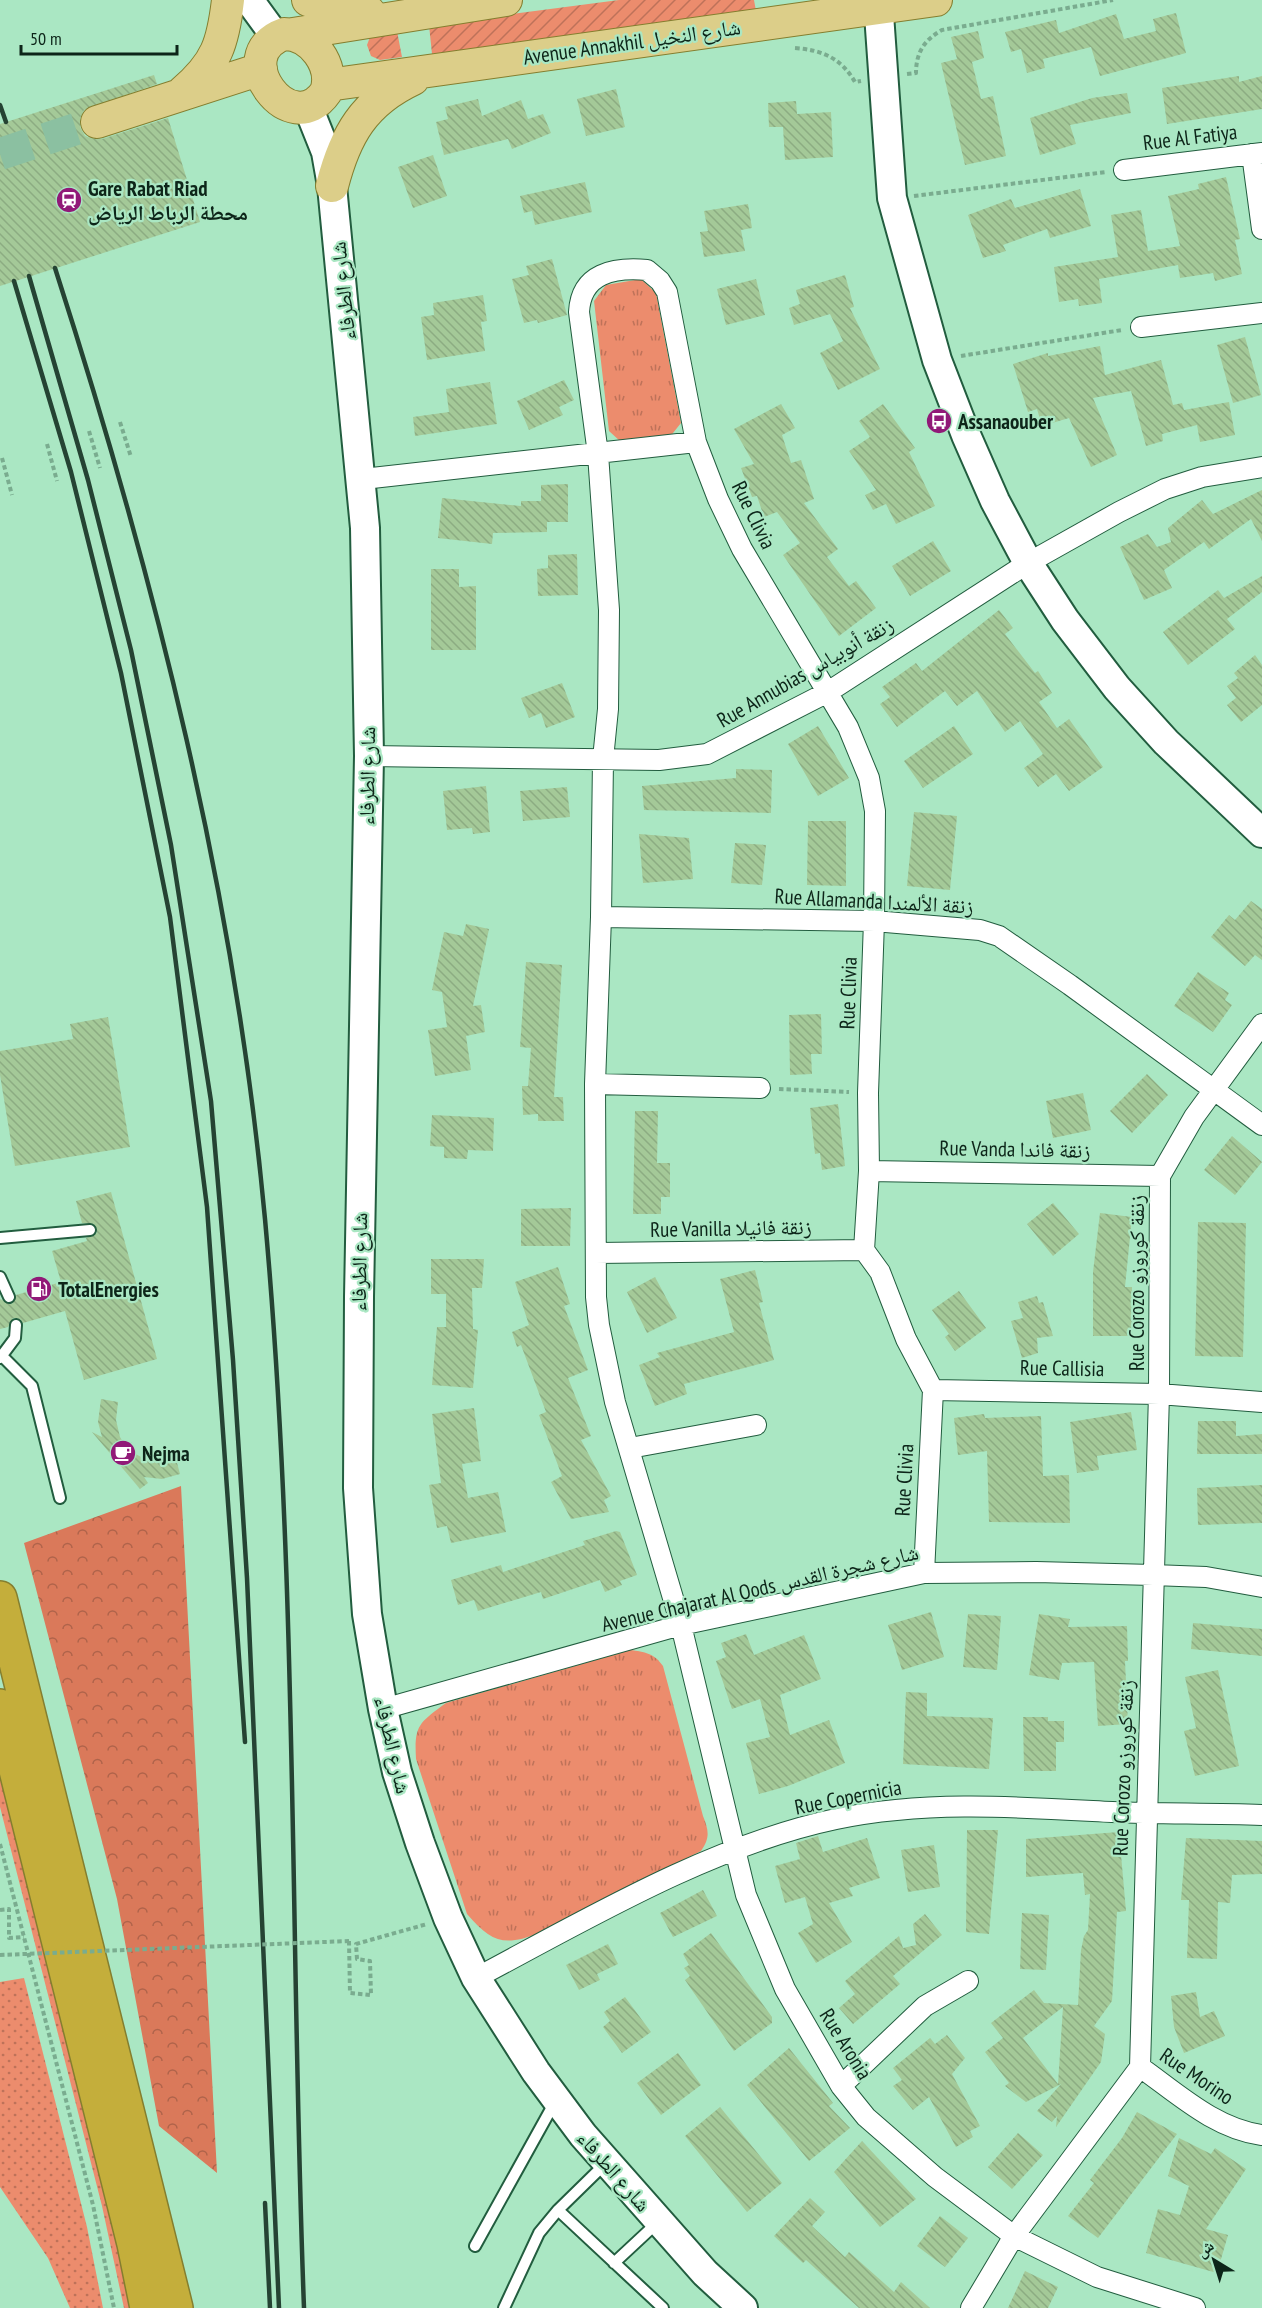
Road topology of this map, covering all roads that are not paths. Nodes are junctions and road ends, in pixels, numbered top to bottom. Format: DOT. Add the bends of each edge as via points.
graph roads {
  1 [pos="228,0"];
  2 [pos="249,0"];
  3 [pos="308,0"];
  4 [pos="506,0"];
  5 [pos="936,0"];
  6 [pos="878,4"];
  7 [pos="415,13"];
  8 [pos="284,36"];
  9 [pos="261,69"];
  10 [pos="425,73"];
  11 [pos="318,96"];
  12 [pos="177,97"];
  13 [pos="97,122"];
  14 [pos="1257,153"];
  15 [pos="1124,170"];
  16 [pos="332,186"];
  17 [pos="1262,229"];
  18 [pos="1262,313"];
  19 [pos="1141,327"];
  20 [pos="696,442"];
  21 [pos="598,454"];
  22 [pos="1262,467"];
  23 [pos="363,479"];
  24 [pos="1028,563"];
  25 [pos="828,692"];
  26 [pos="369,756"];
  27 [pos="603,759"];
  28 [pos="1262,833"];
  29 [pos="601,917"];
  30 [pos="874,921"];
  31 [pos="1262,1024"];
  32 [pos="595,1084"];
  33 [pos="760,1088"];
  34 [pos="1214,1091"];
  35 [pos="1262,1125"];
  36 [pos="869,1171"];
  37 [pos="1160,1176"];
  38 [pos="90,1230"];
  39 [pos="0,1238"];
  40 [pos="864,1250"];
  41 [pos="597,1254"];
  42 [pos="0,1277"];
  43 [pos="9,1297"];
  44 [pos="16,1325"];
  45 [pos="1,1357"];
  46 [pos="933,1390"];
  47 [pos="1159,1394"];
  48 [pos="1262,1402"];
  49 [pos="756,1425"];
  50 [pos="630,1448"];
  51 [pos="60,1498"];
  52 [pos="924,1573"];
  53 [pos="1153,1575"];
  54 [pos="1262,1587"];
  55 [pos="0,1598"];
  56 [pos="681,1625"];
  57 [pos="0,1706"];
  58 [pos="383,1709"];
  59 [pos="1146,1813"];
  60 [pos="1262,1815"];
  61 [pos="734,1851"];
  62 [pos="476,1978"];
  63 [pos="968,1981"];
  64 [pos="1140,2067"];
  65 [pos="841,2086"];
  66 [pos="556,2100"];
  67 [pos="1262,2135"];
  68 [pos="606,2162"];
  69 [pos="558,2210"];
  70 [pos="658,2222"];
  71 [pos="1014,2236"];
  72 [pos="475,2246"];
  73 [pos="615,2262"];
  74 [pos="147,2308"];
  75 [pos="176,2308"];
  76 [pos="504,2308"];
  77 [pos="663,2308"];
  78 [pos="743,2308"];
  79 [pos="971,2308"];
  80 [pos="1196,2308"];
  1 -- 12 [label="main road" via="216,58"];
  2 -- 8 [label="street"];
  3 -- 7 [label="main road" via="340,11"];
  4 -- 7 [label="main road"];
  5 -- 6 [label="main road, Avenue Annakhil شارع النخيل"];
  6 -- 10 [label="main road, Avenue Annakhil شارع النخيل"];
  6 -- 24 [label="street" via="892,198 937,360 995,501"];
  7 -- 8 [label="main road"];
  8 -- 9 [label="main road" via="263,49"];
  8 -- 11 [label="main road" via="301,36 327,69"];
  9 -- 11 [label="main road" via="269,89 293,107"];
  9 -- 12 [label="main road"];
  10 -- 11 [label="main road, Avenue Annakhil شارع النخيل"];
  10 -- 16 [label="main road" via="391,89 369,108 339,158"];
  11 -- 16 [label="street, شارع الطرفاء"];
  12 -- 13 [label="main road"];
  14 -- 15 [label="street, Rue Al Fatiya"];
  14 -- 17 [label="street"];
  16 -- 23 [label="street, شارع الطرفاء"];
  18 -- 19 [label="street"];
  20 -- 21 [label="street"];
  20 -- 21 [label="street, Rue Clivia" via="667,292 647,270 630,268 602,274 582,294 580,303"];
  20 -- 25 [label="street, Rue Clivia" via="742,549"];
  21 -- 23 [label="street"];
  21 -- 27 [label="street, Rue Clivia" via="609,610"];
  22 -- 24 [label="street, Rue Annubias زنقة أنوبياس" via="1202,477 1165,489"];
  23 -- 26 [label="street, شارع الطرفاء"];
  24 -- 25 [label="street, Rue Annubias زنقة أنوبياس"];
  24 -- 28 [label="street" via="1117,688 1166,742"];
  25 -- 27 [label="street, Rue Annubias زنقة أنوبياس" via="707,754 659,760"];
  25 -- 30 [label="street, Rue Clivia" via="869,778 874,811"];
  26 -- 27 [label="street, Rue Annubias زنقة أنوبياس"];
  26 -- 58 [label="street, شارع الطرفاء" via="358,1488 367,1614"];
  27 -- 29 [label="street, Rue Clivia"];
  29 -- 30 [label="street, Rue Allamanda زنقة الألمندا"];
  29 -- 32 [label="street, Rue Clivia"];
  30 -- 34 [label="street, Rue Allamanda زنقة الألمندا" via="964,928 999,936"];
  30 -- 36 [label="street, Rue Clivia"];
  31 -- 34 [label="street"];
  32 -- 33 [label="street"];
  32 -- 41 [label="street, Rue Clivia"];
  34 -- 35 [label="street, Rue Allamanda زنقة الألمندا"];
  34 -- 37 [label="street" via="1189,1124"];
  36 -- 37 [label="street, Rue Vanda زنقة فاندا"];
  36 -- 40 [label="street, Rue Clivia"];
  37 -- 47 [label="street, Rue Corozo زنقة كوروزو"];
  38 -- 39 [label="lane"];
  40 -- 41 [label="street, Rue Vanilla زنقة فانيلا"];
  40 -- 46 [label="street" via="880,1272 906,1339"];
  41 -- 50 [label="street, Rue Clivia" via="596,1297 602,1349"];
  42 -- 43 [label="lane"];
  44 -- 45 [label="lane" via="15,1338"];
  45 -- 51 [label="lane" via="32,1386"];
  46 -- 47 [label="street, Rue Callisia"];
  46 -- 52 [label="street, Rue Clivia"];
  47 -- 48 [label="street, Rue Callisia"];
  47 -- 53 [label="street, Rue Corozo زنقة كوروزو"];
  49 -- 50 [label="street"];
  50 -- 56 [label="street, Rue Clivia"];
  52 -- 53 [label="street, Avenue Chajarat Al Qods شارع شجرة القدس"];
  52 -- 56 [label="street, Avenue Chajarat Al Qods شارع شجرة القدس"];
  53 -- 54 [label="street, Avenue Chajarat Al Qods شارع شجرة القدس" via="1206,1577"];
  53 -- 59 [label="street, Rue Corozo زنقة كوروزو"];
  55 -- 75 [label="highway"];
  56 -- 58 [label="street, Avenue Chajarat Al Qods شارع شجرة القدس"];
  56 -- 61 [label="street, Rue Aronia"];
  57 -- 74 [label="highway"];
  58 -- 62 [label="street, شارع الطرفاء" via="397,1772 448,1918"];
  59 -- 60 [label="street, Rue Copernicia"];
  59 -- 61 [label="street, Rue Copernicia" via="921,1807 835,1819"];
  59 -- 64 [label="street, Rue Corozo زنقة كوروزو"];
  61 -- 62 [label="street, Rue Copernicia" via="615,1904"];
  61 -- 65 [label="street, Rue Aronia" via="768,1952"];
  62 -- 66 [label="street, شارع الطرفاء"];
  63 -- 65 [label="street" via="925,2006"];
  64 -- 67 [label="street, Rue Morino" via="1211,2117 1233,2128"];
  64 -- 71 [label="street"];
  65 -- 71 [label="street, Rue Aronia" via="866,2118 897,2145"];
  66 -- 68 [label="street, شارع الطرفاء"];
  66 -- 72 [label="lane"];
  68 -- 69 [label="lane"];
  68 -- 70 [label="street, شارع الطرفاء"];
  69 -- 73 [label="lane"];
  69 -- 76 [label="lane" via="539,2233"];
  70 -- 73 [label="lane"];
  70 -- 78 [label="street, شارع الطرفاء"];
  71 -- 79 [label="street"];
  71 -- 80 [label="street, Rue Aronia" via="1098,2277"];
  73 -- 77 [label="lane"];
}
